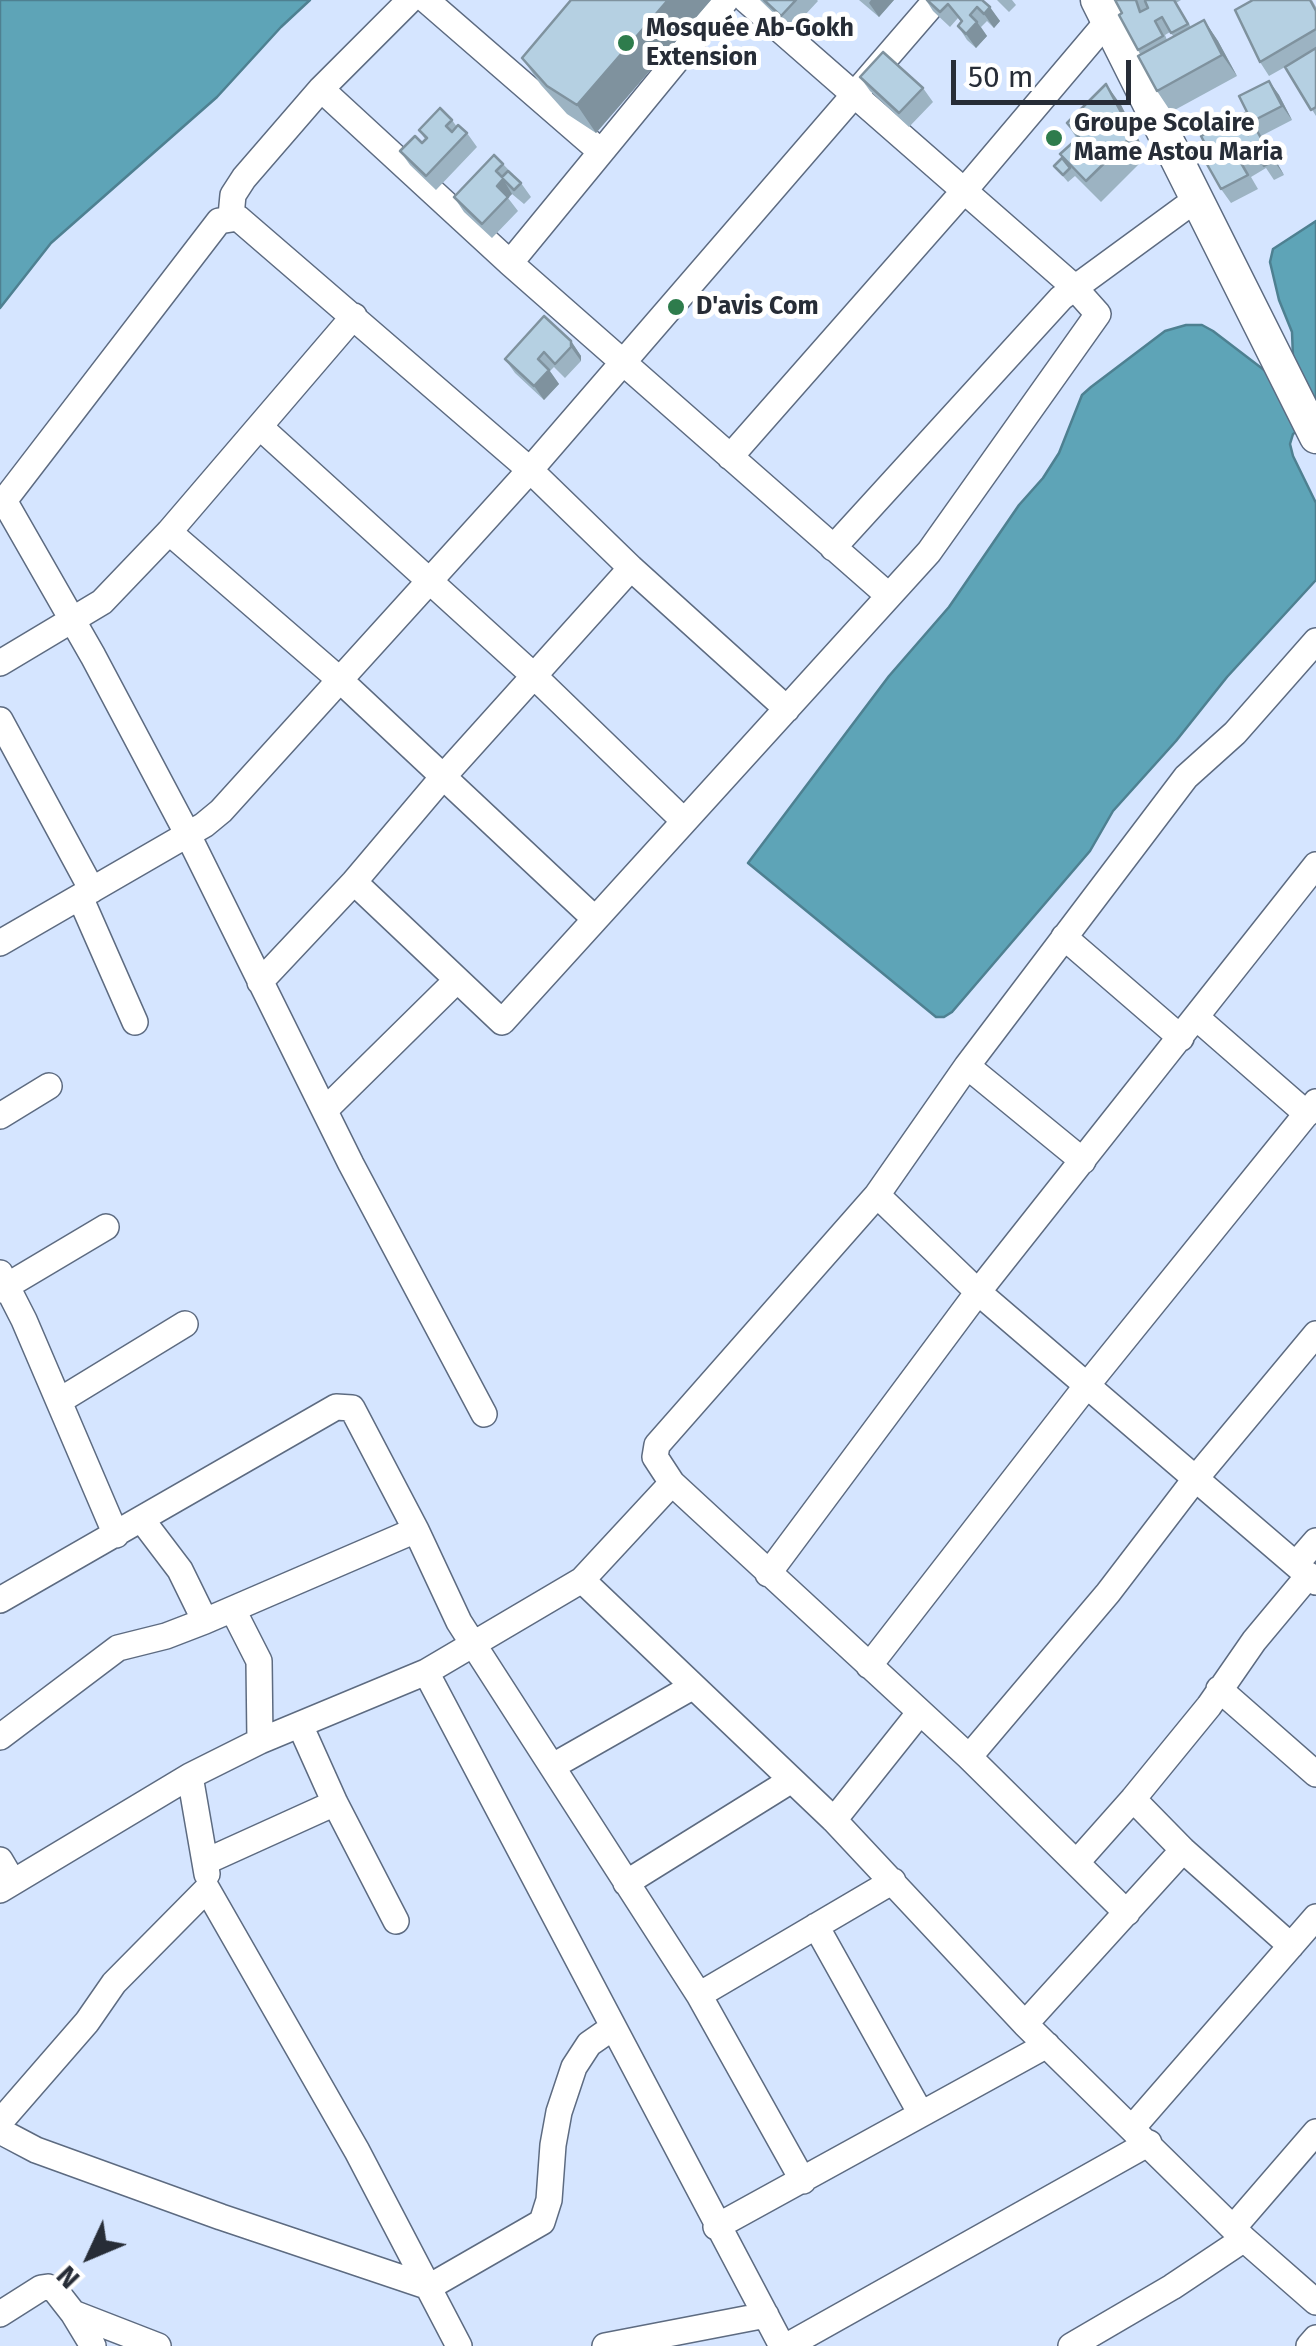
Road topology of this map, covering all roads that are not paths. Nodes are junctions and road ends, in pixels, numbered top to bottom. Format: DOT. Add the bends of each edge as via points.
graph roads {
  1 [pos="410,0"];
  2 [pos="426,0"];
  3 [pos="726,0"];
  4 [pos="746,0"];
  5 [pos="936,0"];
  6 [pos="1102,11"];
  7 [pos="321,90"];
  8 [pos="854,94"];
  9 [pos="600,150"];
  10 [pos="964,190"];
  11 [pos="1195,200"];
  12 [pos="231,216"];
  13 [pos="510,262"];
  14 [pos="1074,286"];
  15 [pos="354,316"];
  16 [pos="624,363"];
  17 [pos="260,427"];
  18 [pos="1314,433"];
  19 [pos="730,457"];
  20 [pos="530,470"];
  21 [pos="169,532"];
  22 [pos="834,548"];
  23 [pos="631,568"];
  24 [pos="431,580"];
  25 [pos="889,596"];
  26 [pos="72,619"];
  27 [pos="1316,641"];
  28 [pos="0,663"];
  29 [pos="533,675"];
  30 [pos="340,680"];
  31 [pos="787,708"];
  32 [pos="0,720"];
  33 [pos="9,754"];
  34 [pos="442,778"];
  35 [pos="684,821"];
  36 [pos="188,835"];
  37 [pos="1316,865"];
  38 [pos="354,882"];
  39 [pos="86,893"];
  40 [pos="595,919"];
  41 [pos="1064,937"];
  42 [pos="0,942"];
  43 [pos="457,980"];
  44 [pos="260,982"];
  45 [pos="135,1022"];
  46 [pos="1189,1028"];
  47 [pos="967,1066"];
  48 [pos="49,1086"];
  49 [pos="1311,1108"];
  50 [pos="326,1109"];
  51 [pos="0,1116"];
  52 [pos="1083,1161"];
  53 [pos="877,1194"];
  54 [pos="106,1227"];
  55 [pos="2,1283"];
  56 [pos="978,1292"];
  57 [pos="186,1324"];
  58 [pos="1316,1334"];
  59 [pos="1088,1384"];
  60 [pos="59,1401"];
  61 [pos="484,1414"];
  62 [pos="1196,1478"];
  63 [pos="672,1483"];
  64 [pos="142,1520"];
  65 [pos="416,1530"];
  66 [pos="116,1534"];
  67 [pos="1316,1541"];
  68 [pos="768,1574"];
  69 [pos="1307,1574"];
  70 [pos="582,1580"];
  71 [pos="0,1600"];
  72 [pos="233,1610"];
  73 [pos="205,1621"];
  74 [pos="473,1644"];
  75 [pos="868,1666"];
  76 [pos="426,1672"];
  77 [pos="692,1687"];
  78 [pos="1219,1689"];
  79 [pos="920,1712"];
  80 [pos="300,1726"];
  81 [pos="0,1736"];
  82 [pos="260,1741"];
  83 [pos="968,1757"];
  84 [pos="553,1766"];
  85 [pos="1316,1774"];
  86 [pos="190,1776"];
  87 [pos="790,1781"];
  88 [pos="1133,1799"];
  89 [pos="334,1803"];
  90 [pos="834,1820"];
  91 [pos="1183,1850"];
  92 [pos="207,1861"];
  93 [pos="1077,1862"];
  94 [pos="4,1877"];
  95 [pos="893,1881"];
  96 [pos="626,1883"];
  97 [pos="207,1889"];
  98 [pos="1127,1914"];
  99 [pos="1316,1917"];
  100 [pos="396,1921"];
  101 [pos="816,1926"];
  102 [pos="1291,1946"];
  103 [pos="699,1994"];
  104 [pos="1025,2024"];
  105 [pos="612,2028"];
  106 [pos="1046,2045"];
  107 [pos="922,2114"];
  108 [pos="0,2122"];
  109 [pos="0,2131"];
  110 [pos="1316,2132"];
  111 [pos="1141,2135"];
  112 [pos="802,2181"];
  113 [pos="716,2227"];
  114 [pos="1238,2233"];
  115 [pos="428,2287"];
  116 [pos="1316,2302"];
  117 [pos="72,2313"];
  118 [pos="0,2314"];
  119 [pos="766,2315"];
  120 [pos="1316,2338"];
  121 [pos="93,2346"];
  122 [pos="158,2346"];
  123 [pos="458,2346"];
  124 [pos="605,2346"];
  125 [pos="784,2346"];
  126 [pos="1070,2346"];
  127 [pos="1309,2346"];
  1 -- 7 [label="street"];
  2 -- 9 [label="street"];
  3 -- 9 [label="street"];
  4 -- 8 [label="street"];
  5 -- 8 [label="street"];
  6 -- 10 [label="street"];
  6 -- 11 [label="street"];
  7 -- 12 [label="street" via="244,178"];
  7 -- 13 [label="street"];
  8 -- 10 [label="street"];
  8 -- 16 [label="street"];
  9 -- 13 [label="street"];
  10 -- 14 [label="street"];
  10 -- 19 [label="street"];
  11 -- 14 [label="street"];
  11 -- 18 [label="street"];
  12 -- 15 [label="street"];
  12 -- 26 [label="street" via="219,221 6,500"];
  13 -- 16 [label="street"];
  14 -- 22 [label="street"];
  14 -- 25 [label="street" via="1098,311 1096,318 938,540"];
  15 -- 17 [label="street"];
  15 -- 20 [label="street"];
  16 -- 19 [label="street"];
  16 -- 20 [label="street"];
  17 -- 21 [label="street"];
  17 -- 24 [label="street"];
  19 -- 22 [label="street"];
  20 -- 23 [label="street"];
  20 -- 24 [label="street"];
  21 -- 26 [label="street" via="102,602"];
  21 -- 30 [label="street"];
  22 -- 25 [label="street"];
  23 -- 29 [label="street"];
  23 -- 31 [label="street"];
  24 -- 29 [label="street"];
  24 -- 30 [label="street"];
  25 -- 31 [label="street"];
  26 -- 28 [label="street"];
  26 -- 36 [label="street"];
  27 -- 41 [label="street" via="1186,777"];
  29 -- 34 [label="street"];
  29 -- 35 [label="street"];
  30 -- 34 [label="street"];
  30 -- 36 [label="street" via="221,811"];
  31 -- 35 [label="street"];
  32 -- 33 [label="street"];
  33 -- 39 [label="street"];
  34 -- 38 [label="street"];
  34 -- 40 [label="street"];
  35 -- 40 [label="street"];
  36 -- 39 [label="street"];
  36 -- 44 [label="street"];
  37 -- 46 [label="street"];
  38 -- 43 [label="street"];
  38 -- 44 [label="street"];
  39 -- 42 [label="street"];
  39 -- 45 [label="street"];
  40 -- 43 [label="street" via="502,1022"];
  41 -- 46 [label="street"];
  41 -- 47 [label="street"];
  43 -- 50 [label="street"];
  44 -- 50 [label="street"];
  46 -- 49 [label="street"];
  46 -- 52 [label="street"];
  47 -- 52 [label="street"];
  47 -- 53 [label="street"];
  48 -- 51 [label="street"];
  49 -- 59 [label="street"];
  50 -- 61 [label="street"];
  52 -- 56 [label="street"];
  53 -- 56 [label="street"];
  53 -- 63 [label="street" via="657,1445 655,1457"];
  54 -- 55 [label="street"];
  55 -- 60 [label="street"];
  56 -- 59 [label="street"];
  56 -- 68 [label="street"];
  57 -- 60 [label="street"];
  58 -- 62 [label="street"];
  59 -- 62 [label="street"];
  59 -- 75 [label="street"];
  60 -- 66 [label="street"];
  62 -- 69 [label="street"];
  62 -- 83 [label="street"];
  63 -- 68 [label="street"];
  63 -- 70 [label="street"];
  64 -- 65 [label="street" via="346,1406"];
  64 -- 66 [label="street"];
  64 -- 73 [label="street" via="180,1570"];
  65 -- 72 [label="street"];
  65 -- 74 [label="street"];
  66 -- 71 [label="street"];
  67 -- 69 [label="street"];
  68 -- 75 [label="street"];
  69 -- 78 [label="street"];
  70 -- 74 [label="street"];
  70 -- 77 [label="street"];
  72 -- 73 [label="street"];
  72 -- 82 [label="street" via="258,1661"];
  73 -- 81 [label="street" via="118,1648"];
  74 -- 76 [label="street"];
  74 -- 84 [label="street"];
  75 -- 79 [label="street"];
  76 -- 80 [label="street"];
  76 -- 105 [label="street"];
  77 -- 84 [label="street"];
  77 -- 87 [label="street"];
  78 -- 85 [label="street"];
  78 -- 88 [label="street"];
  79 -- 83 [label="street"];
  79 -- 90 [label="street"];
  80 -- 82 [label="street"];
  80 -- 89 [label="street"];
  82 -- 86 [label="street"];
  83 -- 93 [label="street"];
  84 -- 96 [label="street"];
  86 -- 92 [label="street"];
  86 -- 94 [label="street"];
  87 -- 90 [label="street"];
  87 -- 96 [label="street"];
  88 -- 91 [label="street"];
  88 -- 93 [label="street"];
  89 -- 92 [label="street"];
  89 -- 100 [label="street"];
  90 -- 95 [label="street"];
  91 -- 98 [label="street"];
  91 -- 102 [label="street"];
  92 -- 97 [label="street"];
  93 -- 98 [label="street"];
  95 -- 101 [label="street"];
  95 -- 104 [label="street"];
  96 -- 103 [label="street"];
  97 -- 108 [label="street" via="114,1983"];
  97 -- 115 [label="street"];
  98 -- 104 [label="street"];
  99 -- 102 [label="street"];
  101 -- 103 [label="street"];
  101 -- 107 [label="street"];
  102 -- 111 [label="street"];
  103 -- 112 [label="street"];
  104 -- 106 [label="street"];
  105 -- 113 [label="street"];
  105 -- 115 [label="street" via="588,2044 574,2067 552,2145 550,2200 542,2222"];
  106 -- 107 [label="street"];
  106 -- 111 [label="street"];
  107 -- 112 [label="street"];
  109 -- 115 [label="street" via="221,2218"];
  110 -- 114 [label="street"];
  111 -- 114 [label="street"];
  111 -- 125 [label="street"];
  112 -- 113 [label="street"];
  113 -- 119 [label="street"];
  114 -- 116 [label="street"];
  114 -- 126 [label="street" via="1144,2304"];
  115 -- 123 [label="street"];
  117 -- 118 [label="street" via="48,2286"];
  117 -- 121 [label="street"];
  117 -- 122 [label="street"];
  119 -- 124 [label="street"];
  119 -- 125 [label="street"];
  120 -- 127 [label="street"];
}
